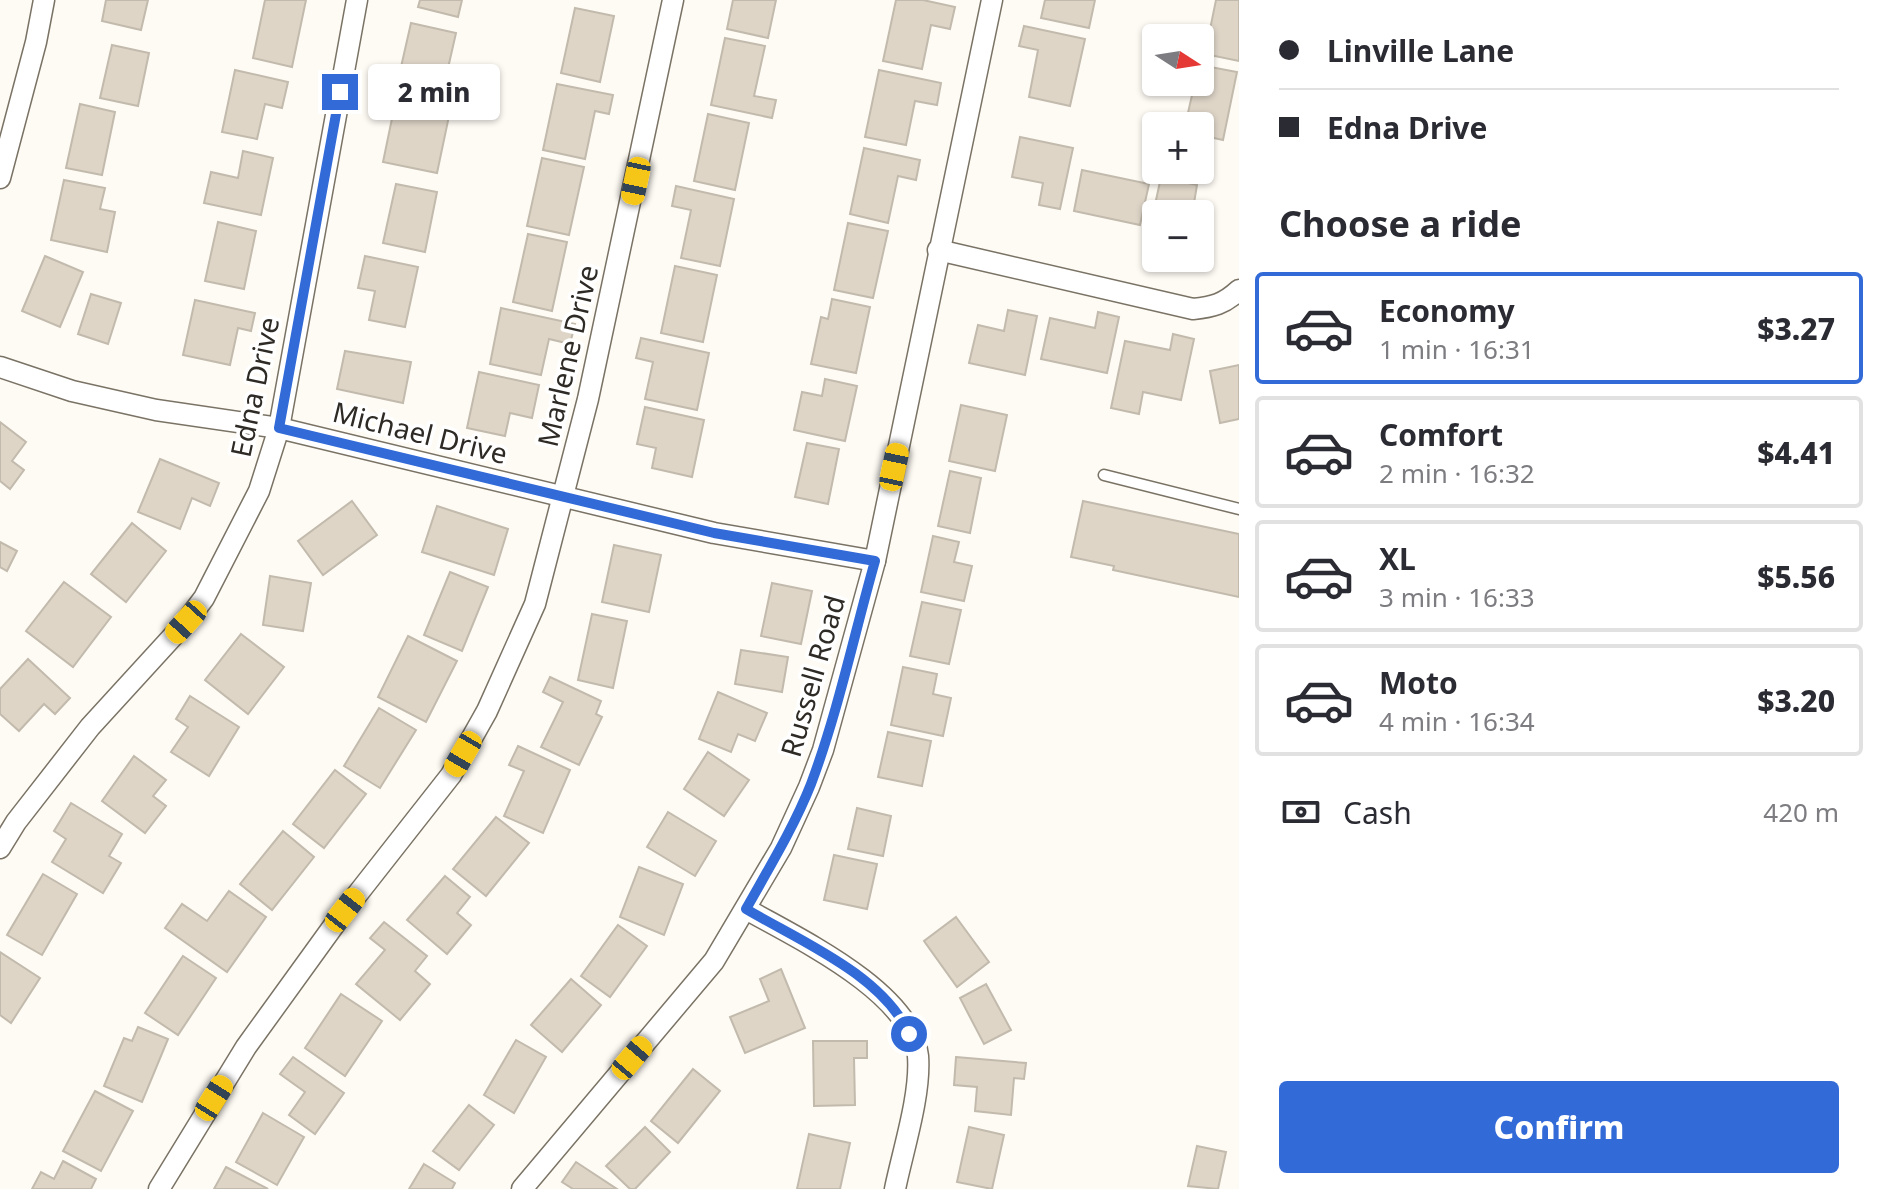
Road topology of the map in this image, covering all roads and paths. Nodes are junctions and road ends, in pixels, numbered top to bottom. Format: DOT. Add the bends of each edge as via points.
graph roads {
  1 [pos="44,0"];
  2 [pos="357,0"];
  3 [pos="673,0"];
  4 [pos="992,0"];
  5 [pos="0,178"];
  6 [pos="938,250"];
  7 [pos="1239,290"];
  8 [pos="0,367"];
  9 [pos="279,428"];
  10 [pos="1104,475"];
  11 [pos="563,496"];
  12 [pos="1239,509"];
  13 [pos="875,561"];
  14 [pos="0,848"];
  15 [pos="746,909"];
  16 [pos="159,1189"];
  17 [pos="522,1189"];
  18 [pos="895,1189"];
  1 -- 5 [label="street"];
  2 -- 9 [label="street, Edna Drive"];
  3 -- 11 [label="street, Marlene Drive"];
  4 -- 6 [label="street, Russell Road"];
  6 -- 7 [label="street" via="1193,309 1213,307"];
  6 -- 13 [label="street, Russell Road"];
  8 -- 9 [label="street, Michael Drive" via="142,407"];
  9 -- 11 [label="street, Michael Drive"];
  9 -- 14 [label="street, Edna Drive" via="259,491 204,598 90,727"];
  10 -- 12 [label="lane"];
  11 -- 13 [label="street, Michael Drive" via="714,533"];
  11 -- 16 [label="street, Marlene Drive" via="535,604 487,711 451,775 246,1047"];
  13 -- 15 [label="street, Russell Road" via="823,750 781,848"];
  15 -- 17 [label="street, Russell Road" via="714,961"];
  15 -- 18 [label="street" via="861,976 901,1015 918,1053"];
}
